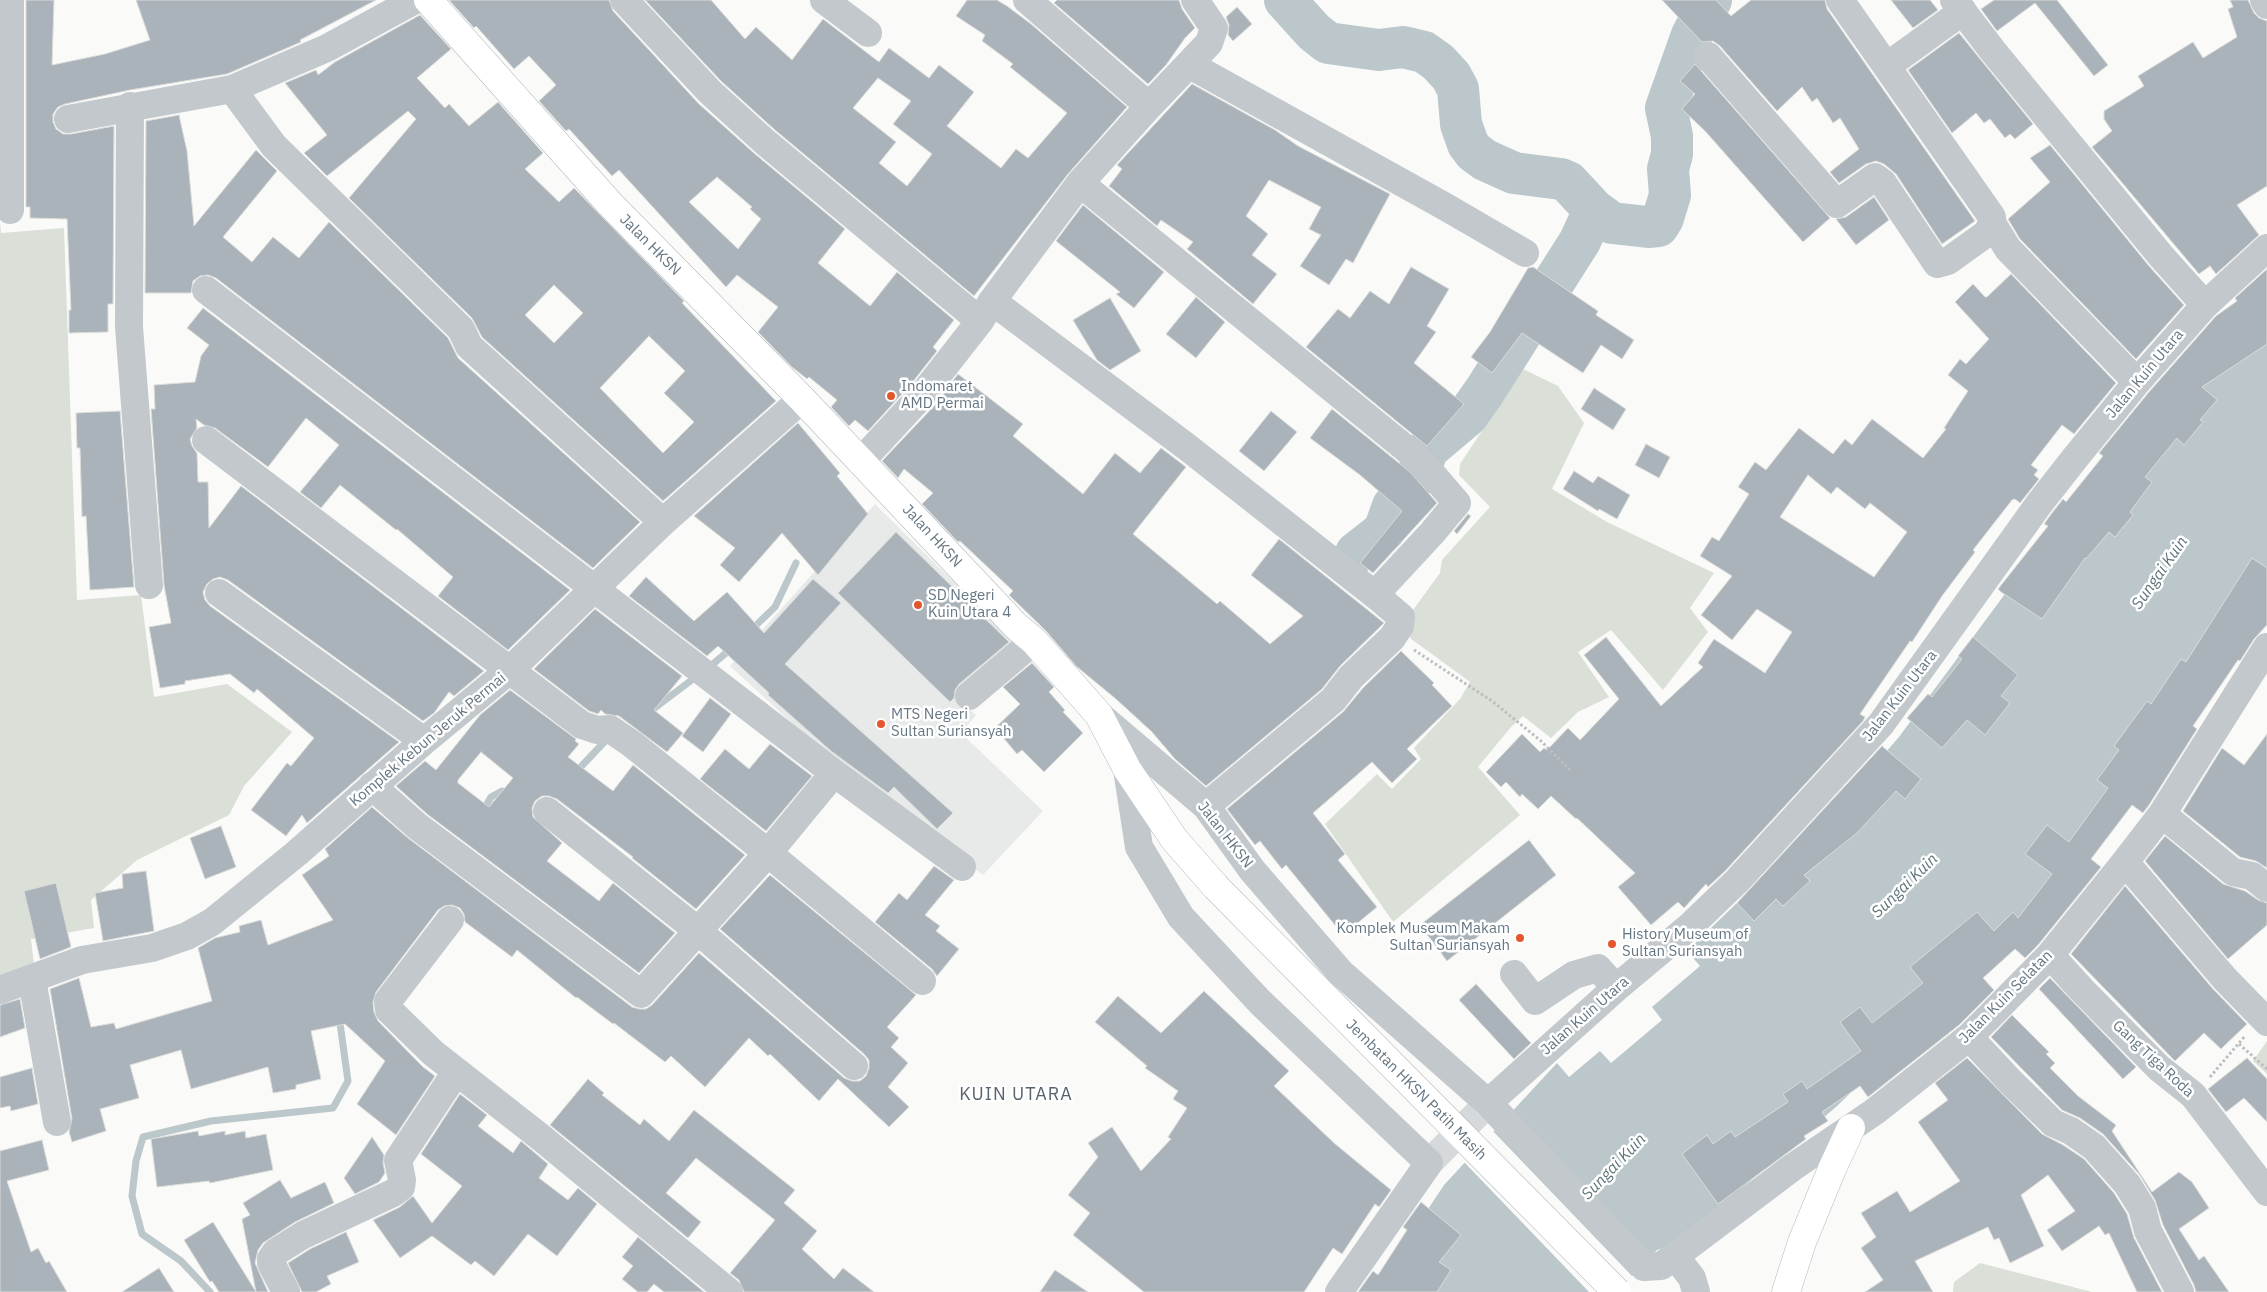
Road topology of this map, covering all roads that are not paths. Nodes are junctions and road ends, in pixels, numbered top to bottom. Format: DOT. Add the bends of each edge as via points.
graph roads {
  1 [pos="10,0"];
  2 [pos="415,0"];
  3 [pos="428,0"];
  4 [pos="624,0"];
  5 [pos="824,0"];
  6 [pos="1027,0"];
  7 [pos="1195,0"];
  8 [pos="1840,0"];
  9 [pos="2264,0"];
  10 [pos="2267,5"];
  11 [pos="1959,6"];
  12 [pos="868,33"];
  13 [pos="1708,56"];
  14 [pos="1190,65"];
  15 [pos="1887,66"];
  16 [pos="232,89"];
  17 [pos="130,106"];
  18 [pos="1149,106"];
  19 [pos="68,119"];
  20 [pos="1080,183"];
  21 [pos="10,210"];
  22 [pos="1992,223"];
  23 [pos="2267,248"];
  24 [pos="1524,253"];
  25 [pos="206,290"];
  26 [pos="2205,304"];
  27 [pos="986,311"];
  28 [pos="2137,382"];
  29 [pos="802,399"];
  30 [pos="206,440"];
  31 [pos="861,461"];
  32 [pos="663,522"];
  33 [pos="149,586"];
  34 [pos="596,588"];
  35 [pos="219,593"];
  36 [pos="1379,598"];
  37 [pos="1034,641"];
  38 [pos="2267,647"];
  39 [pos="510,669"];
  40 [pos="969,696"];
  41 [pos="1099,715"];
  42 [pos="424,741"];
  43 [pos="1126,769"];
  44 [pos="834,773"];
  45 [pos="372,786"];
  46 [pos="1206,806"];
  47 [pos="548,812"];
  48 [pos="2162,814"];
  49 [pos="768,853"];
  50 [pos="2125,862"];
  51 [pos="962,867"];
  52 [pos="2267,888"];
  53 [pos="450,920"];
  54 [pos="697,930"];
  55 [pos="2050,955"];
  56 [pos="1514,974"];
  57 [pos="32,979"];
  58 [pos="922,981"];
  59 [pos="1616,988"];
  60 [pos="0,990"];
  61 [pos="2264,1019"];
  62 [pos="1969,1037"];
  63 [pos="854,1066"];
  64 [pos="456,1072"];
  65 [pos="1492,1107"];
  66 [pos="57,1122"];
  67 [pos="1852,1128"];
  68 [pos="2267,1192"];
  69 [pos="1660,1263"];
  70 [pos="286,1292"];
  71 [pos="729,1292"];
  72 [pos="1339,1292"];
  73 [pos="1617,1292"];
  74 [pos="1696,1292"];
  75 [pos="1786,1292"];
  76 [pos="2180,1292"];
  1 -- 21 [label="street"];
  2 -- 16 [label="street" via="327,48"];
  3 -- 29 [label="main road, Jalan HKSN" via="610,204"];
  4 -- 27 [label="street" via="710,92 765,142"];
  5 -- 12 [label="street"];
  6 -- 18 [label="street"];
  7 -- 14 [label="street" via="1214,28 1209,43"];
  8 -- 15 [label="street"];
  9 -- 10 [label="street"];
  11 -- 15 [label="street"];
  11 -- 26 [label="street" via="2161,256"];
  13 -- 22 [label="street" via="1837,204 1875,177 1883,183 1937,264 1948,261 1986,233"];
  14 -- 18 [label="street"];
  14 -- 24 [label="street"];
  15 -- 22 [label="street" via="1989,210"];
  16 -- 17 [label="street"];
  16 -- 32 [label="street" via="274,146 461,329 469,346"];
  17 -- 19 [label="street"];
  17 -- 33 [label="street" via="130,327"];
  18 -- 20 [label="street"];
  20 -- 27 [label="street"];
  20 -- 36 [label="street" via="1421,461 1454,498 1456,506 1380,589"];
  22 -- 28 [label="street" via="2008,249"];
  23 -- 26 [label="street, Jalan Kuin Utara"];
  25 -- 34 [label="street"];
  26 -- 28 [label="street, Jalan Kuin Utara"];
  27 -- 31 [label="street" via="923,394"];
  27 -- 36 [label="street" via="1187,447"];
  28 -- 59 [label="street, Jalan Kuin Utara" via="2039,504 1881,724 1737,881 1689,928"];
  29 -- 31 [label="main road, Jalan HKSN"];
  29 -- 32 [label="street, Komplek Kebun Jeruk Permai"];
  30 -- 39 [label="street"];
  31 -- 37 [label="main road, Jalan HKSN" via="1016,626"];
  32 -- 34 [label="street, Komplek Kebun Jeruk Permai"];
  34 -- 39 [label="street, Komplek Kebun Jeruk Permai"];
  34 -- 44 [label="street"];
  35 -- 42 [label="street"];
  36 -- 46 [label="street" via="1401,617 1400,626 1392,638 1351,677 1333,700"];
  37 -- 40 [label="street"];
  37 -- 41 [label="main road, Jalan HKSN"];
  38 -- 48 [label="street, Jalan Kuin Selatan"];
  39 -- 42 [label="street, Komplek Kebun Jeruk Permai"];
  39 -- 49 [label="street" via="582,725 614,732"];
  41 -- 43 [label="main road, Jembatan HKSN Patih Masih"];
  41 -- 46 [label="street, Jalan HKSN"];
  42 -- 45 [label="street, Komplek Kebun Jeruk Permai"];
  43 -- 72 [label="street" via="1139,847 1181,917 1260,1002 1429,1163"];
  43 -- 73 [label="main road, Jembatan HKSN Patih Masih, bridge" via="1174,839 1216,887"];
  44 -- 49 [label="street"];
  44 -- 51 [label="street"];
  45 -- 54 [label="street" via="417,826 641,994"];
  45 -- 57 [label="street, Komplek Kebun Jeruk Permai" via="212,922 152,948 82,960"];
  46 -- 65 [label="street, Jalan HKSN" via="1252,870 1340,972"];
  47 -- 54 [label="street"];
  48 -- 50 [label="street, Jalan Kuin Selatan"];
  48 -- 52 [label="street" via="2234,872 2252,876"];
  49 -- 54 [label="street"];
  49 -- 58 [label="street"];
  50 -- 55 [label="street, Jalan Kuin Selatan"];
  50 -- 61 [label="street"];
  53 -- 64 [label="street" via="388,1000 389,1010"];
  54 -- 63 [label="street"];
  55 -- 62 [label="street, Jalan Kuin Selatan"];
  55 -- 68 [label="street, Gang Tiga Roda" via="2159,1068 2193,1095"];
  56 -- 59 [label="street" via="1535,1001 1574,975 1598,968"];
  57 -- 60 [label="street, Komplek Kebun Jeruk Permai"];
  57 -- 66 [label="street"];
  59 -- 65 [label="street, Jalan Kuin Utara"];
  62 -- 67 [label="street, Jalan Kuin Selatan"];
  62 -- 76 [label="street" via="2053,1123 2094,1147 2128,1184"];
  64 -- 70 [label="street" via="398,1160 401,1187 303,1235 276,1252 271,1263"];
  64 -- 71 [label="street"];
  65 -- 69 [label="street, Jalan HKSN"];
  67 -- 69 [label="street, Jalan Kuin Selatan"];
  67 -- 75 [label="main road" via="1806,1233"];
  69 -- 74 [label="street, Jalan HKSN" via="1692,1278"];
}
